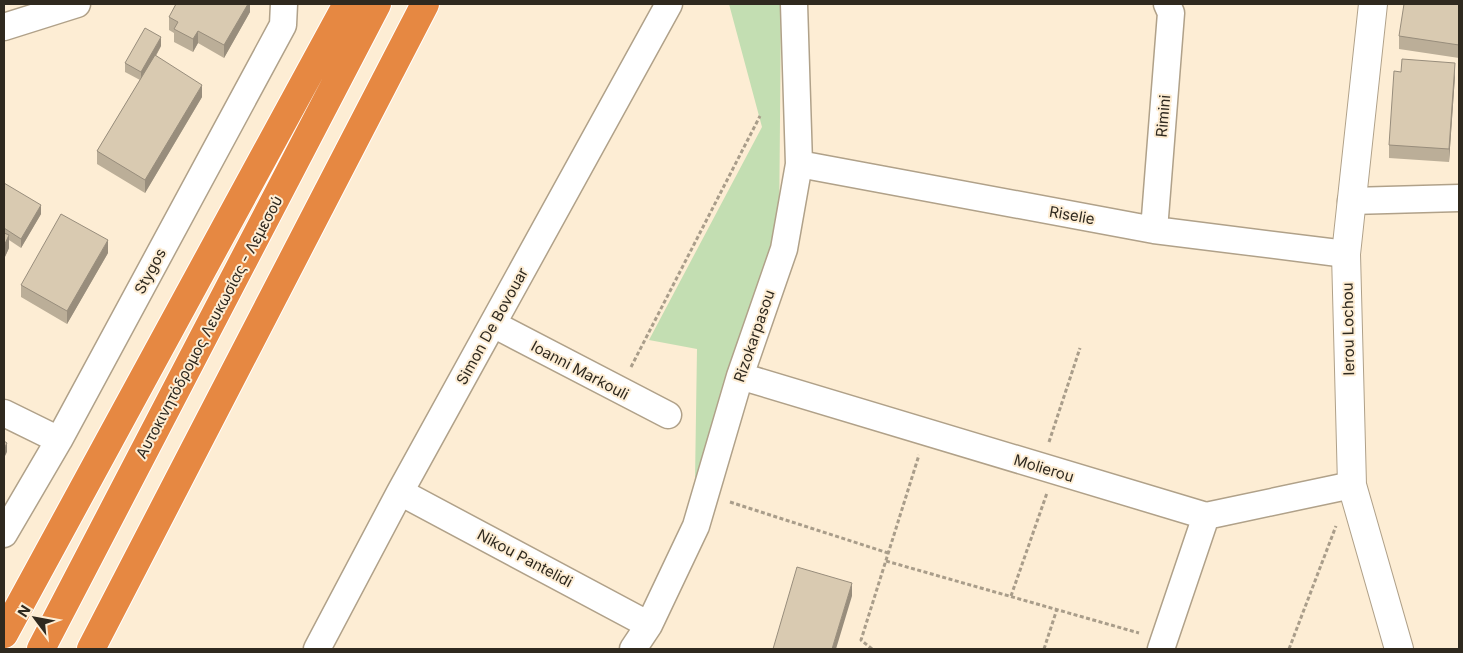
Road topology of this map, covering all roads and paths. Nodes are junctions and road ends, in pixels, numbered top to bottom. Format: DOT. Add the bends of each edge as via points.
graph roads {
  1 [pos="77,4"];
  2 [pos="284,4"];
  3 [pos="347,4"];
  4 [pos="377,4"];
  5 [pos="425,4"];
  6 [pos="669,4"];
  7 [pos="794,4"];
  8 [pos="1167,4"];
  9 [pos="1372,4"];
  10 [pos="4,27"];
  11 [pos="760,116"];
  12 [pos="799,164"];
  13 [pos="1459,198"];
  14 [pos="1351,201"];
  15 [pos="1154,230"];
  16 [pos="1346,254"];
  17 [pos="218,311"];
  18 [pos="493,324"];
  19 [pos="1080,348"];
  20 [pos="740,376"];
  21 [pos="619,390"];
  22 [pos="4,412"];
  23 [pos="668,415"];
  24 [pos="926,432"];
  25 [pos="59,440"];
  26 [pos="1048,469"];
  27 [pos="1352,485"];
  28 [pos="400,492"];
  29 [pos="706,494"];
  30 [pos="1206,516"];
  31 [pos="1338,522"];
  32 [pos="4,534"];
  33 [pos="888,553"];
  34 [pos="886,561"];
  35 [pos="122,589"];
  36 [pos="1011,596"];
  37 [pos="1057,609"];
  38 [pos="649,625"];
  39 [pos="4,634"];
  40 [pos="1162,644"];
  41 [pos="11,649"];
  42 [pos="41,649"];
  43 [pos="90,649"];
  44 [pos="100,649"];
  45 [pos="317,649"];
  46 [pos="633,649"];
  47 [pos="872,649"];
  48 [pos="1044,649"];
  49 [pos="1289,649"];
  50 [pos="1399,649"];
  1 -- 10 [label="street"];
  2 -- 25 [label="street, Stygos" via="283,25"];
  3 -- 39 [label="highway"];
  4 -- 17 [label="highway, Αυτοκινητόδρομος Λευκωσίας - Λεμεσού"];
  5 -- 35 [label="highway"];
  6 -- 18 [label="street, Simon De Bovouar"];
  7 -- 12 [label="street, Rizokarpasou"];
  8 -- 15 [label="street, Rimini" via="1171,13"];
  9 -- 14 [label="street, Ierou Lochou"];
  11 -- 21 [label="path"];
  12 -- 15 [label="street, Riselie"];
  12 -- 20 [label="street, Rizokarpasou" via="784,249"];
  13 -- 14 [label="street"];
  14 -- 16 [label="street, Ierou Lochou"];
  15 -- 16 [label="street, Riselie"];
  16 -- 27 [label="street, Ierou Lochou"];
  17 -- 41 [label="highway"];
  17 -- 42 [label="highway, Αυτοκινητόδρομος Λευκωσίας - Λεμεσού"];
  18 -- 21 [label="street, Ioanni Markouli"];
  18 -- 28 [label="street, Simon De Bovouar"];
  19 -- 26 [label="path"];
  20 -- 24 [label="street, Molierou"];
  20 -- 29 [label="street, Rizokarpasou"];
  21 -- 23 [label="street, Ioanni Markouli"];
  22 -- 25 [label="street"];
  24 -- 26 [label="street, Molierou"];
  24 -- 33 [label="path"];
  25 -- 32 [label="street, Stygos"];
  26 -- 30 [label="street, Molierou"];
  26 -- 36 [label="path"];
  27 -- 30 [label="street, Molierou"];
  27 -- 50 [label="street, Ierou Lochou"];
  28 -- 38 [label="street, Nikou Pantelidi"];
  28 -- 45 [label="street, Simon De Bovouar"];
  29 -- 33 [label="path"];
  29 -- 38 [label="street, Rizokarpasou" via="696,526"];
  30 -- 40 [label="street"];
  31 -- 49 [label="path"];
  33 -- 34 [label="path"];
  34 -- 36 [label="path"];
  34 -- 47 [label="path" via="862,640"];
  35 -- 43 [label="highway"];
  35 -- 44 [label="highway"];
  36 -- 37 [label="path"];
  37 -- 40 [label="path"];
  37 -- 48 [label="path"];
  38 -- 46 [label="street, Rizokarpasou"];
}
